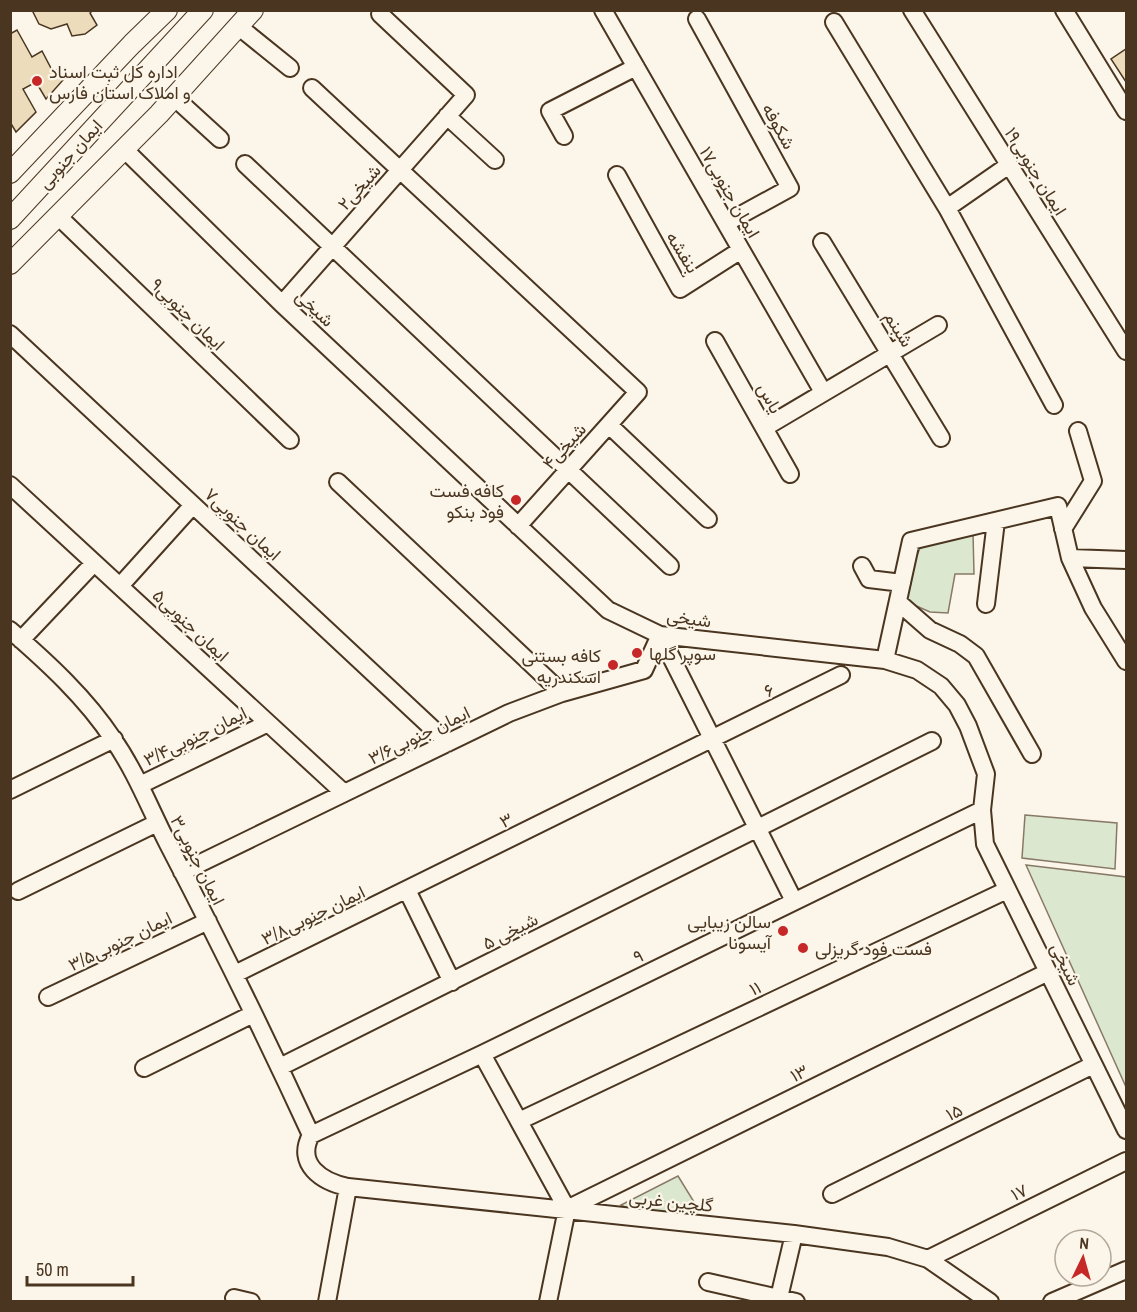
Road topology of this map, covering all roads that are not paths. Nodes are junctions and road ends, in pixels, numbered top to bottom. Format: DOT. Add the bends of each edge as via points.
graph roads {
  1 [pos="203,10"];
  2 [pos="253,10"];
  3 [pos="603,10"];
  4 [pos="912,10"];
  5 [pos="1064,10"];
  6 [pos="160,13"];
  7 [pos="380,14"];
  8 [pos="697,19"];
  9 [pos="834,22"];
  10 [pos="238,26"];
  11 [pos="636,67"];
  12 [pos="290,68"];
  13 [pos="312,88"];
  14 [pos="174,97"];
  15 [pos="1126,111"];
  16 [pos="447,116"];
  17 [pos="564,136"];
  18 [pos="220,139"];
  19 [pos="124,149"];
  20 [pos="495,160"];
  21 [pos="245,164"];
  22 [pos="1009,165"];
  23 [pos="400,170"];
  24 [pos="10,173"];
  25 [pos="617,175"];
  26 [pos="947,208"];
  27 [pos="59,217"];
  28 [pos="10,219"];
  29 [pos="726,224"];
  30 [pos="822,242"];
  31 [pos="333,246"];
  32 [pos="741,250"];
  33 [pos="10,264"];
  34 [pos="10,280"];
  35 [pos="282,304"];
  36 [pos="938,325"];
  37 [pos="10,334"];
  38 [pos="715,341"];
  39 [pos="1126,351"];
  40 [pos="891,353"];
  41 [pos="823,392"];
  42 [pos="1054,405"];
  43 [pos="609,425"];
  44 [pos="764,428"];
  45 [pos="1078,431"];
  46 [pos="941,438"];
  47 [pos="290,440"];
  48 [pos="568,470"];
  49 [pos="790,474"];
  50 [pos="338,482"];
  51 [pos="10,486"];
  52 [pos="193,505"];
  53 [pos="708,519"];
  54 [pos="996,521"];
  55 [pos="518,525"];
  56 [pos="1063,529"];
  57 [pos="1070,558"];
  58 [pos="1126,560"];
  59 [pos="94,563"];
  60 [pos="670,566"];
  61 [pos="862,566"];
  62 [pos="902,583"];
  63 [pos="120,586"];
  64 [pos="898,602"];
  65 [pos="986,604"];
  66 [pos="16,635"];
  67 [pos="660,635"];
  68 [pos="1120,639"];
  69 [pos="885,660"];
  70 [pos="1126,661"];
  71 [pos="842,675"];
  72 [pos="562,693"];
  73 [pos="268,723"];
  74 [pos="114,739"];
  75 [pos="714,740"];
  76 [pos="932,741"];
  77 [pos="448,743"];
  78 [pos="1032,754"];
  79 [pos="140,785"];
  80 [pos="10,790"];
  81 [pos="344,794"];
  82 [pos="982,810"];
  83 [pos="157,823"];
  84 [pos="758,829"];
  85 [pos="182,872"];
  86 [pos="407,890"];
  87 [pos="1007,890"];
  88 [pos="18,891"];
  89 [pos="794,901"];
  90 [pos="208,921"];
  91 [pos="1048,972"];
  92 [pos="235,974"];
  93 [pos="452,982"];
  94 [pos="48,997"];
  95 [pos="253,1014"];
  96 [pos="482,1054"];
  97 [pos="1093,1065"];
  98 [pos="280,1067"];
  99 [pos="144,1068"];
  100 [pos="519,1121"];
  101 [pos="1126,1130"];
  102 [pos="311,1135"];
  103 [pos="1126,1161"];
  104 [pos="340,1185"];
  105 [pos="832,1194"];
  106 [pos="567,1209"];
  107 [pos="794,1234"];
  108 [pos="928,1259"];
  109 [pos="1126,1270"];
  110 [pos="708,1282"];
  111 [pos="234,1298"];
  112 [pos="779,1299"];
  113 [pos="251,1302"];
  114 [pos="327,1302"];
  115 [pos="548,1302"];
  116 [pos="796,1302"];
  117 [pos="990,1302"];
  118 [pos="1052,1302"];
  1 -- 28 [label="main road, ایمان جنوبی"];
  2 -- 10 [label="main road, ایمان جنوبی"];
  3 -- 11 [label="street, ایمان جنوبی۱۷"];
  4 -- 22 [label="street, ایمان جنوبی۱۹"];
  5 -- 15 [label="street"];
  6 -- 24 [label="main road"];
  7 -- 16 [label="street, شیخی۲" via="466,95"];
  8 -- 29 [label="street, شکوفه" via="790,188"];
  9 -- 26 [label="street"];
  10 -- 12 [label="street"];
  10 -- 14 [label="main road, ایمان جنوبی"];
  11 -- 17 [label="street" via="550,111"];
  11 -- 29 [label="street, ایمان جنوبی۱۷"];
  13 -- 23 [label="street"];
  14 -- 18 [label="street"];
  14 -- 19 [label="main road, ایمان جنوبی"];
  16 -- 20 [label="street"];
  16 -- 23 [label="street, شیخی۲"];
  19 -- 27 [label="main road, ایمان جنوبی"];
  19 -- 35 [label="street, شیخی"];
  21 -- 31 [label="street"];
  22 -- 26 [label="street"];
  22 -- 39 [label="street, ایمان جنوبی۱۹"];
  23 -- 31 [label="street, شیخی۲"];
  23 -- 43 [label="street, شیخی۴" via="638,392"];
  25 -- 32 [label="street, بنفشه" via="680,289"];
  26 -- 42 [label="street"];
  27 -- 33 [label="main road"];
  27 -- 34 [label="main road"];
  27 -- 47 [label="street, ایمان جنوبی۹"];
  29 -- 32 [label="street, ایمان جنوبی۱۷"];
  30 -- 40 [label="street, شبنم"];
  31 -- 35 [label="street, شیخی۲"];
  31 -- 48 [label="street"];
  32 -- 41 [label="street, ایمان جنوبی۱۷"];
  35 -- 55 [label="street, شیخی"];
  36 -- 40 [label="street"];
  37 -- 52 [label="street, ایمان جنوبی۷"];
  38 -- 44 [label="street, یاس"];
  40 -- 41 [label="street"];
  40 -- 46 [label="street, شبنم"];
  41 -- 44 [label="street"];
  43 -- 48 [label="street, شیخی۴"];
  43 -- 53 [label="street"];
  44 -- 49 [label="street, یاس"];
  45 -- 56 [label="street" via="1093,481"];
  48 -- 55 [label="street, شیخی۴"];
  48 -- 60 [label="street"];
  50 -- 72 [label="street"];
  51 -- 59 [label="street, ایمان جنوبی۵"];
  52 -- 63 [label="street"];
  52 -- 77 [label="street, ایمان جنوبی۷"];
  54 -- 56 [label="street" via="1058,506"];
  54 -- 62 [label="street" via="911,541"];
  54 -- 65 [label="street"];
  55 -- 67 [label="street, شیخی" via="608,610"];
  56 -- 57 [label="street"];
  57 -- 58 [label="street"];
  57 -- 68 [label="street" via="1093,608"];
  59 -- 63 [label="street, ایمان جنوبی۵"];
  59 -- 66 [label="street"];
  61 -- 62 [label="street" via="869,579"];
  62 -- 64 [label="street"];
  63 -- 73 [label="street, ایمان جنوبی۵"];
  64 -- 69 [label="street"];
  64 -- 78 [label="street" via="930,630 976,656"];
  66 -- 74 [label="street, ایمان جنوبی۳" via="83,699"];
  67 -- 69 [label="street, شیخی"];
  67 -- 72 [label="street, ایمان جنوبی۳/۶" via="644,670"];
  67 -- 75 [label="street"];
  68 -- 70 [label="street"];
  69 -- 82 [label="street, شیخی" via="917,670 941,686 957,705 986,774"];
  71 -- 75 [label="street, ۶"];
  72 -- 77 [label="street, ایمان جنوبی۳/۶"];
  73 -- 79 [label="street, ایمان جنوبی۳/۴"];
  73 -- 81 [label="street, ایمان جنوبی۵"];
  74 -- 79 [label="street, ایمان جنوبی۳"];
  74 -- 80 [label="street"];
  75 -- 84 [label="street"];
  75 -- 86 [label="street, ۳"];
  76 -- 84 [label="street, شیخی ۵"];
  77 -- 81 [label="street, ایمان جنوبی۳/۶"];
  79 -- 83 [label="street, ایمان جنوبی۳"];
  81 -- 85 [label="street, ایمان جنوبی۳/۶"];
  82 -- 87 [label="street, شیخی" via="985,844"];
  82 -- 89 [label="street, ۹"];
  83 -- 85 [label="street, ایمان جنوبی۳"];
  83 -- 88 [label="street"];
  84 -- 89 [label="street"];
  84 -- 93 [label="street, شیخی ۵"];
  85 -- 90 [label="street, ایمان جنوبی۳"];
  86 -- 92 [label="street, ایمان جنوبی۳/۸"];
  86 -- 93 [label="street"];
  87 -- 91 [label="street, شیخی"];
  87 -- 100 [label="street, ۱۱"];
  89 -- 96 [label="street, ۹"];
  90 -- 92 [label="street, ایمان جنوبی۳"];
  90 -- 94 [label="street, ایمان جنوبی۳/۵"];
  91 -- 97 [label="street, شیخی"];
  91 -- 106 [label="street, ۱۳"];
  92 -- 95 [label="street, ایمان جنوبی۳"];
  93 -- 98 [label="street, شیخی ۵"];
  95 -- 98 [label="street, ایمان جنوبی۳"];
  95 -- 99 [label="street"];
  96 -- 100 [label="street"];
  96 -- 102 [label="street, ۹"];
  97 -- 101 [label="street, شیخی"];
  97 -- 105 [label="street, ۱۵"];
  98 -- 102 [label="street, ایمان جنوبی۳"];
  100 -- 106 [label="street"];
  102 -- 104 [label="street" via="306,1160"];
  103 -- 108 [label="street, ۱۷"];
  104 -- 106 [label="street, گلچین غربی"];
  104 -- 114 [label="street"];
  106 -- 107 [label="street, گلچین غربی"];
  106 -- 115 [label="street"];
  107 -- 108 [label="street, گلچین غربی" via="888,1247"];
  107 -- 112 [label="street"];
  108 -- 117 [label="street, گلچین غربی"];
  109 -- 118 [label="street"];
  110 -- 112 [label="street"];
  111 -- 113 [label="street"];
  112 -- 116 [label="street"];
}
